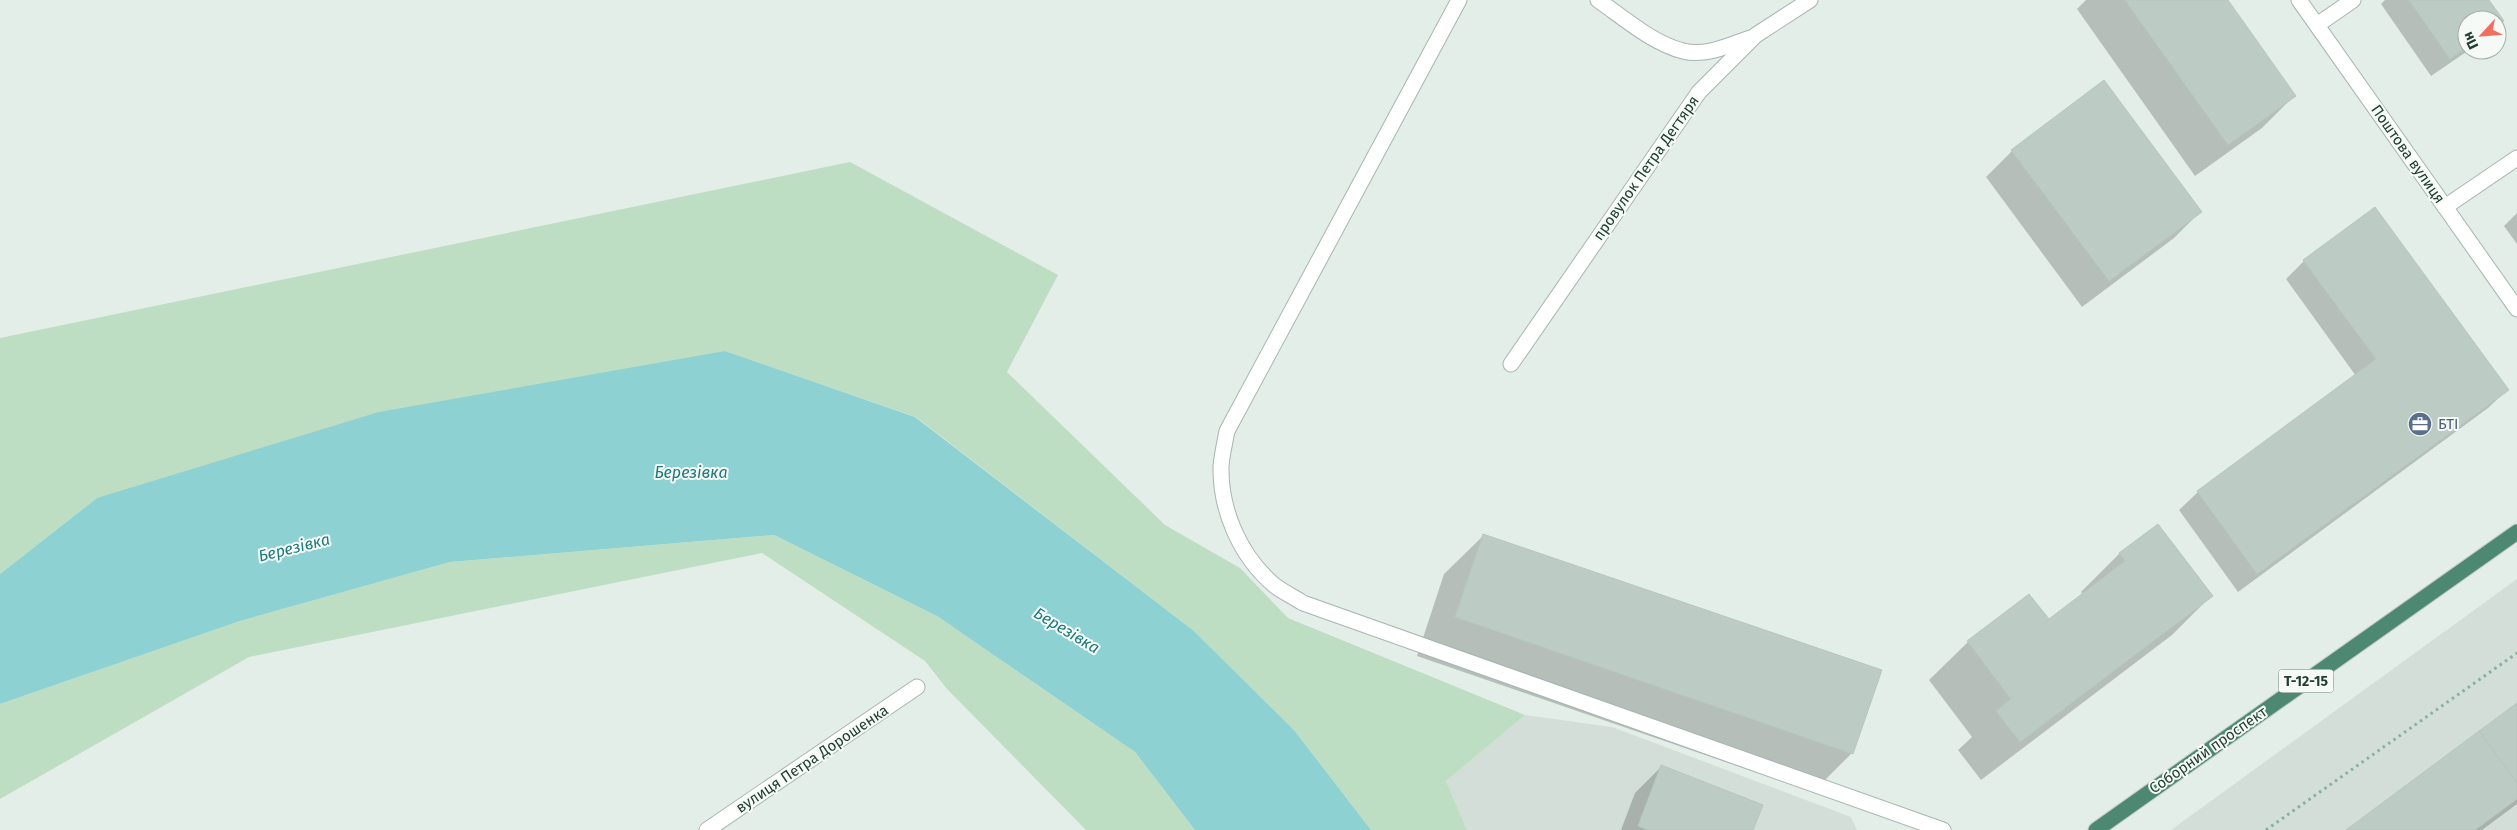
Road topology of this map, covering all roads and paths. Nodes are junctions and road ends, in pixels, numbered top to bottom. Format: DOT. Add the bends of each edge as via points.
graph roads {
  1 [pos="1459,0"];
  2 [pos="1598,0"];
  3 [pos="1810,0"];
  4 [pos="2299,0"];
  5 [pos="2353,0"];
  6 [pos="2317,25"];
  7 [pos="1756,36"];
  8 [pos="2517,158"];
  9 [pos="2445,206"];
  10 [pos="2517,309"];
  11 [pos="1511,364"];
  12 [pos="2517,532"];
  13 [pos="2517,653"];
  14 [pos="917,687"];
  15 [pos="707,830"];
  16 [pos="1943,830"];
  17 [pos="2096,830"];
  18 [pos="2266,830"];
  1 -- 16 [label="street" via="1227,431 1221,465 1223,499 1234,531 1250,561 1274,585 1303,603"];
  2 -- 7 [label="street" via="1656,40 1685,52 1716,50"];
  3 -- 7 [label="street, провулок Петра Дегтяря"];
  4 -- 6 [label="street, Поштова вулиця"];
  5 -- 6 [label="street"];
  6 -- 9 [label="street, Поштова вулиця"];
  7 -- 11 [label="street, провулок Петра Дегтяря" via="1699,92"];
  8 -- 9 [label="street"];
  9 -- 10 [label="street, Поштова вулиця"];
  12 -- 17 [label="highway, Соборний проспект / Т-12-15"];
  13 -- 18 [label="path"];
  14 -- 15 [label="street, вулиця Петра Дорошенка"];
}
